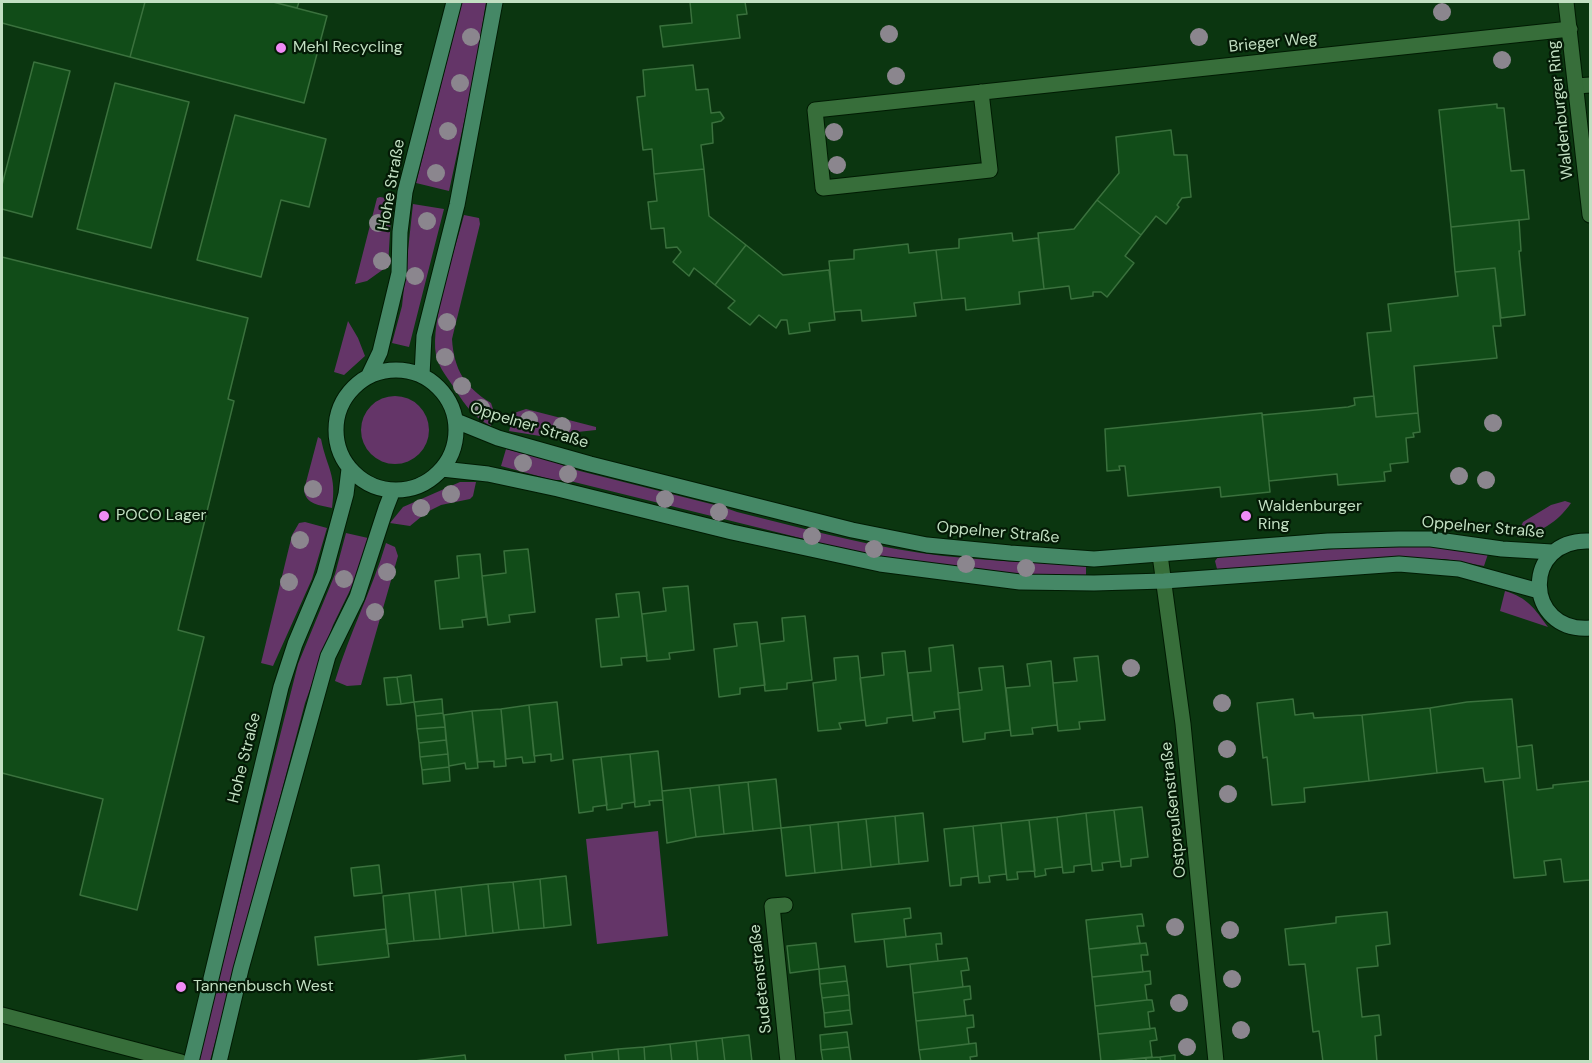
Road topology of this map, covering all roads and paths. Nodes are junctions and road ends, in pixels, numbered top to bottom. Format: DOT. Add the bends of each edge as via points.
graph roads {
  1 [pos="454,2"];
  2 [pos="495,2"];
  3 [pos="1566,2"];
  4 [pos="1570,29"];
  5 [pos="1584,85"];
  6 [pos="981,92"];
  7 [pos="1590,215"];
  8 [pos="369,375"];
  9 [pos="422,375"];
  10 [pos="456,422"];
  11 [pos="349,469"];
  12 [pos="442,469"];
  13 [pos="393,490"];
  14 [pos="1590,540"];
  15 [pos="1552,552"];
  16 [pos="1160,555"];
  17 [pos="1164,581"];
  18 [pos="1539,591"];
  19 [pos="1590,628"];
  20 [pos="785,905"];
  21 [pos="2,1015"];
  22 [pos="181,1062"];
  23 [pos="191,1062"];
  24 [pos="219,1062"];
  25 [pos="788,1062"];
  26 [pos="1216,1062"];
  1 -- 8 [label="street, Hohe Straße" via="405,192 399,273 380,352"];
  2 -- 9 [label="street" via="457,205 424,336"];
  3 -- 4 [label="street, Waldenburger Ring"];
  4 -- 5 [label="street, Waldenburger Ring"];
  4 -- 6 [label="street, Brieger Weg"];
  5 -- 7 [label="street, Waldenburger Ring"];
  6 -- 6 [label="street, Brieger Weg" via="815,110 823,188 990,170"];
  8 -- 9 [label="street" via="396,369"];
  8 -- 11 [label="street" via="351,389 339,408 336,440"];
  9 -- 10 [label="street" via="438,386 450,402"];
  10 -- 12 [label="street" via="451,455"];
  10 -- 16 [label="street, Oppelner Straße" via="590,464 927,545 1094,559"];
  11 -- 13 [label="street" via="376,488"];
  11 -- 23 [label="street, Hohe Straße" via="324,575 281,687"];
  12 -- 13 [label="street" via="411,489"];
  12 -- 17 [label="street" via="488,474 880,564 1020,582"];
  13 -- 24 [label="street" via="357,597 328,656"];
  14 -- 15 [label="street, Oppelner Straße" via="1576,540"];
  15 -- 16 [label="street, Oppelner Straße" via="1399,539"];
  15 -- 18 [label="street, Oppelner Straße" via="1541,570"];
  16 -- 17 [label="street, Ostpreußenstraße"];
  17 -- 18 [label="street" via="1399,564 1459,569"];
  17 -- 26 [label="street, Ostpreußenstraße" via="1185,736"];
  18 -- 19 [label="street" via="1543,604 1562,623"];
  20 -- 25 [label="street, Sudetenstraße" via="772,906"];
  21 -- 22 [label="street"];
}
